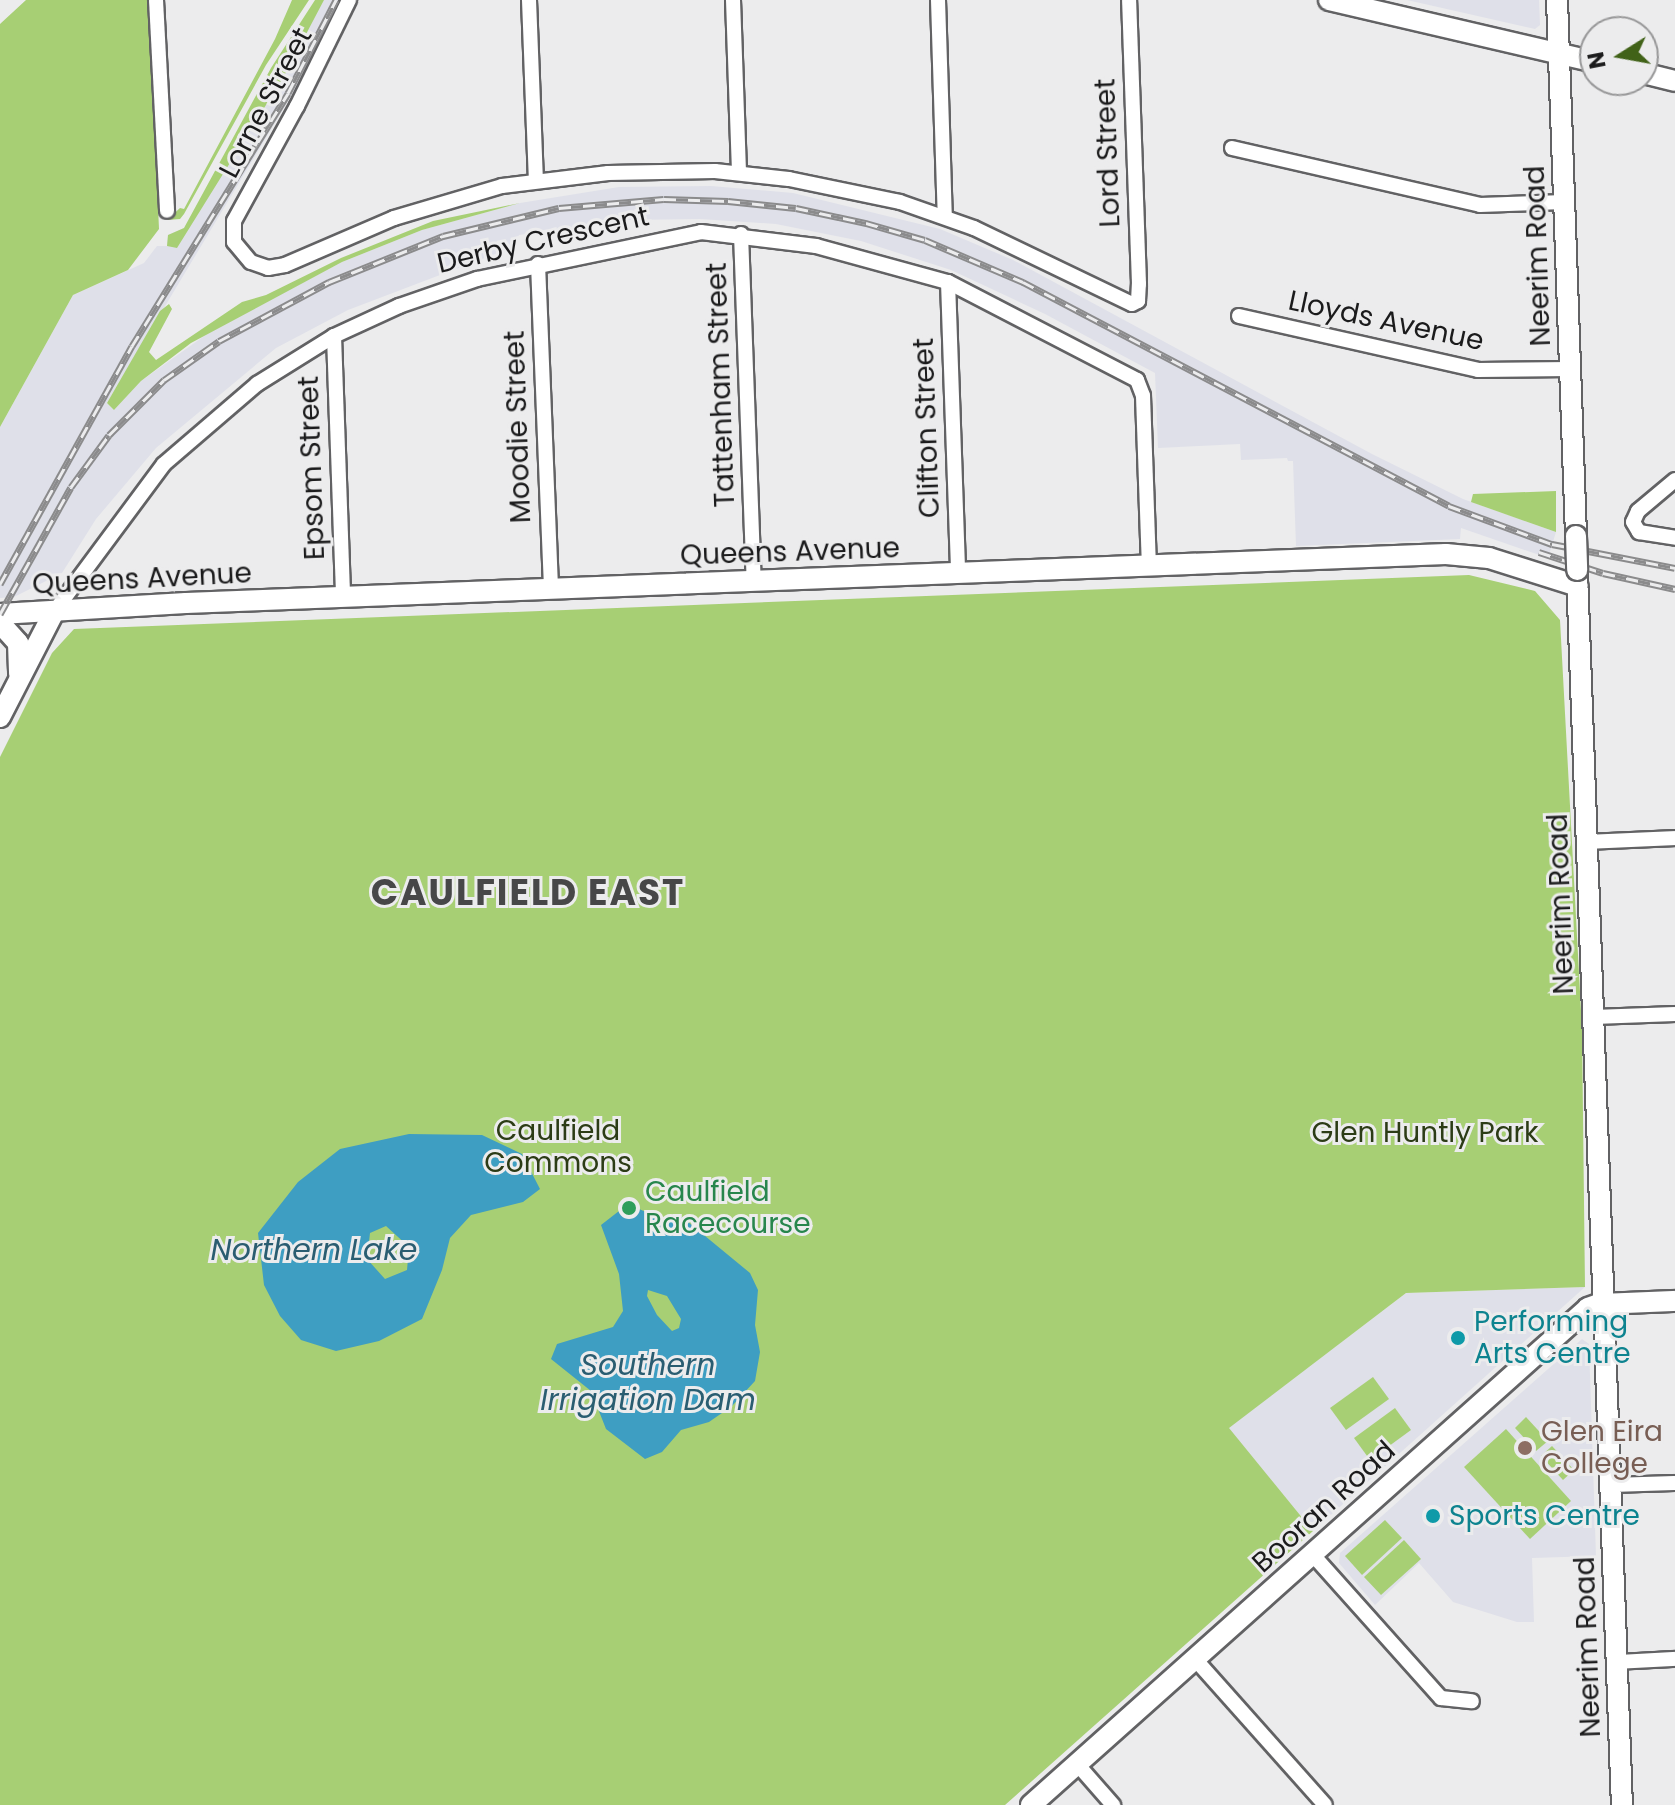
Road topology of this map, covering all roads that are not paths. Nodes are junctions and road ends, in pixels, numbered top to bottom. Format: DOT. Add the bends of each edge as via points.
graph roads {
  1 [pos="156,0"];
  2 [pos="349,0"];
  3 [pos="529,0"];
  4 [pos="733,0"];
  5 [pos="938,0"];
  6 [pos="1129,0"];
  7 [pos="1329,0"];
  8 [pos="1557,0"];
  9 [pos="1559,53"];
  10 [pos="1579,58"];
  11 [pos="1232,148"];
  12 [pos="739,172"];
  13 [pos="536,180"];
  14 [pos="1564,202"];
  15 [pos="167,211"];
  16 [pos="945,217"];
  17 [pos="741,234"];
  18 [pos="538,264"];
  19 [pos="948,282"];
  20 [pos="1239,316"];
  21 [pos="334,336"];
  22 [pos="1570,369"];
  23 [pos="1675,480"];
  24 [pos="1675,538"];
  25 [pos="1149,565"];
  26 [pos="958,573"];
  27 [pos="1577,578"];
  28 [pos="754,581"];
  29 [pos="551,589"];
  30 [pos="343,597"];
  31 [pos="54,612"];
  32 [pos="0,614"];
  33 [pos="0,623"];
  34 [pos="18,682"];
  35 [pos="0,717"];
  36 [pos="1675,838"];
  37 [pos="1587,842"];
  38 [pos="1675,1014"];
  39 [pos="1594,1017"];
  40 [pos="1675,1301"];
  41 [pos="1604,1303"];
  42 [pos="1675,1483"];
  43 [pos="1611,1485"];
  44 [pos="1313,1555"];
  45 [pos="1195,1659"];
  46 [pos="1675,1659"];
  47 [pos="1617,1662"];
  48 [pos="1472,1701"];
  49 [pos="1077,1764"];
  50 [pos="1031,1805"];
  51 [pos="1113,1805"];
  52 [pos="1325,1805"];
  53 [pos="1622,1805"];
  1 -- 15 [label="street"];
  2 -- 13 [label="street, Lorne Street" via="243,202 233,232 241,253 268,268 285,265 422,208"];
  3 -- 13 [label="street"];
  4 -- 12 [label="street"];
  5 -- 16 [label="street"];
  6 -- 16 [label="street, Lord Street" via="1136,303 1117,299"];
  7 -- 9 [label="main road"];
  8 -- 9 [label="main road, Neerim Road"];
  9 -- 10 [label="main road"];
  9 -- 14 [label="main road, Neerim Road"];
  11 -- 14 [label="street" via="1480,205"];
  12 -- 13 [label="street" via="646,170"];
  12 -- 16 [label="street" via="841,188"];
  14 -- 22 [label="main road, Neerim Road"];
  17 -- 18 [label="street, Derby Crescent" via="686,234"];
  17 -- 19 [label="street, Derby Crescent" via="858,255"];
  17 -- 28 [label="street, Tattenham Street"];
  18 -- 21 [label="street, Derby Crescent" via="422,297"];
  18 -- 29 [label="street, Moodie Street"];
  19 -- 25 [label="street, Derby Crescent" via="1140,383"];
  19 -- 26 [label="street, Clifton Street"];
  20 -- 22 [label="street, Lloyds Avenue" via="1478,370"];
  21 -- 30 [label="street, Epsom Street"];
  21 -- 31 [label="street, Derby Crescent" via="257,384 164,464"];
  22 -- 27 [label="main road, Neerim Road, bridge"];
  23 -- 24 [label="street" via="1633,520 1639,532"];
  25 -- 26 [label="main road, Queens Avenue"];
  25 -- 27 [label="main road, Queens Avenue" via="1460,554"];
  26 -- 28 [label="main road, Queens Avenue"];
  27 -- 37 [label="main road, Neerim Road"];
  28 -- 29 [label="main road, Queens Avenue"];
  29 -- 30 [label="main road, Queens Avenue"];
  30 -- 31 [label="main road, Queens Avenue"];
  31 -- 32 [label="main road, Queens Avenue"];
  31 -- 34 [label="main road"];
  33 -- 34 [label="main road" via="18,643"];
  34 -- 35 [label="main road"];
  36 -- 37 [label="street"];
  37 -- 39 [label="main road, Neerim Road"];
  38 -- 39 [label="street"];
  39 -- 41 [label="main road, Neerim Road"];
  40 -- 41 [label="main road"];
  41 -- 43 [label="main road, Neerim Road"];
  41 -- 44 [label="main road, Booran Road" via="1588,1308"];
  42 -- 43 [label="street"];
  43 -- 47 [label="main road, Neerim Road"];
  44 -- 45 [label="main road, Booran Road"];
  44 -- 48 [label="street" via="1441,1698"];
  45 -- 49 [label="main road, Booran Road"];
  45 -- 52 [label="street"];
  46 -- 47 [label="street"];
  47 -- 53 [label="main road, Neerim Road"];
  49 -- 50 [label="main road, Booran Road"];
  49 -- 51 [label="street"];
}
